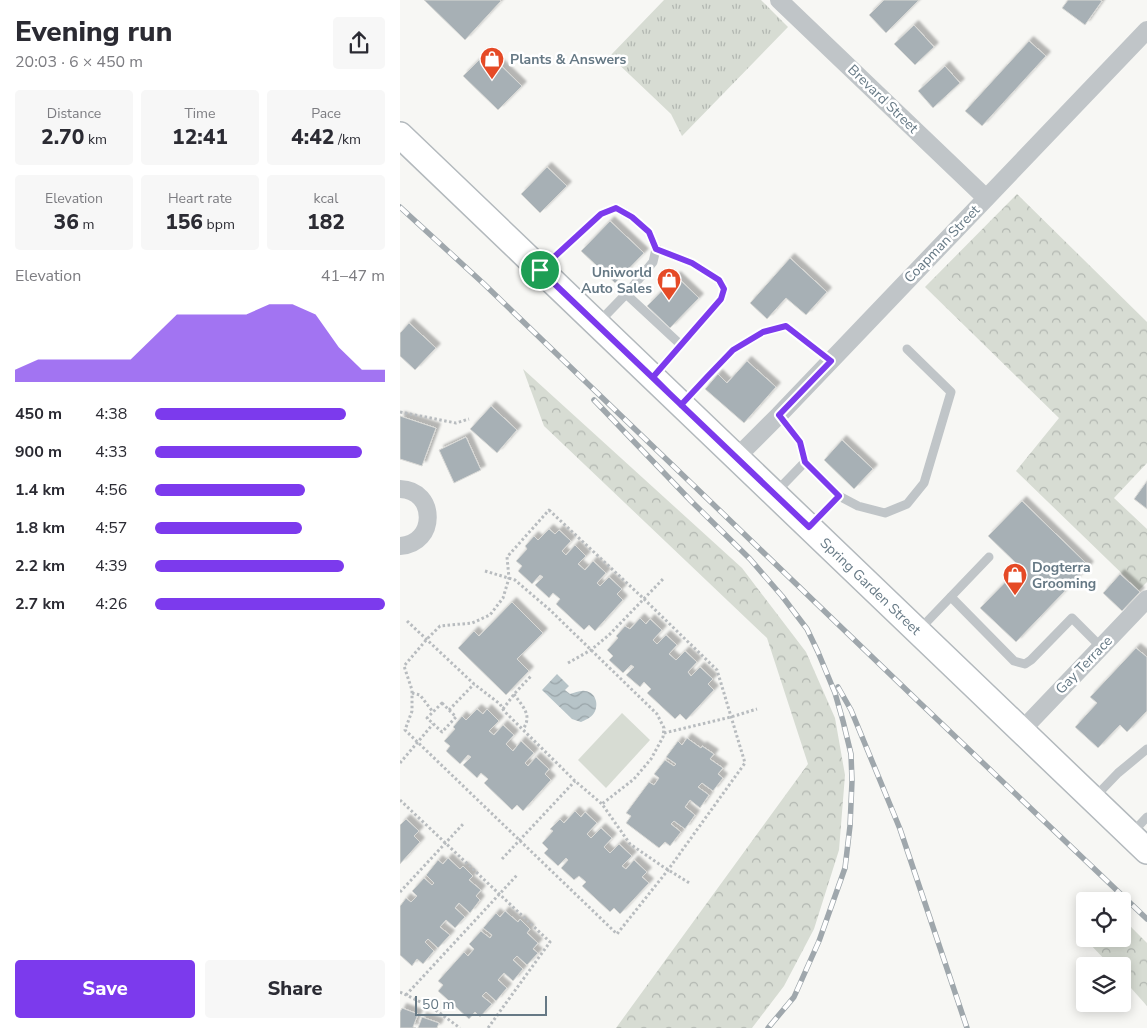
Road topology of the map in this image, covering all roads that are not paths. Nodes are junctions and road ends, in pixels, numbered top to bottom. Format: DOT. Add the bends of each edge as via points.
graph roads {
  1 [pos="779,0"];
  2 [pos="1147,30"];
  3 [pos="400,135"];
  4 [pos="986,198"];
  5 [pos="656,249"];
  6 [pos="540,270"];
  7 [pos="626,294"];
  8 [pos="597,324"];
  9 [pos="681,346"];
  10 [pos="907,349"];
  11 [pos="831,361"];
  12 [pos="653,377"];
  13 [pos="681,405"];
  14 [pos="779,415"];
  15 [pos="736,458"];
  16 [pos="805,462"];
  17 [pos="400,488"];
  18 [pos="774,494"];
  19 [pos="839,496"];
  20 [pos="809,527"];
  21 [pos="400,546"];
  22 [pos="990,557"];
  23 [pos="951,597"];
  24 [pos="1147,599"];
  25 [pos="917,632"];
  26 [pos="1101,647"];
  27 [pos="1021,731"];
  28 [pos="1147,749"];
  29 [pos="1093,799"];
  30 [pos="1147,817"];
  31 [pos="1139,843"];
  1 -- 4 [label="street, Brevard Street"];
  2 -- 4 [label="street, Coapman Street"];
  3 -- 6 [label="main road, Spring Garden Street"];
  4 -- 11 [label="street, Coapman Street"];
  5 -- 6 [label="lane" via="649,232 616,208 601,214"];
  5 -- 7 [label="lane" via="653,262"];
  5 -- 9 [label="lane" via="692,263 719,280 724,289 721,299"];
  6 -- 8 [label="main road, Spring Garden Street"];
  7 -- 8 [label="lane"];
  7 -- 9 [label="lane"];
  8 -- 12 [label="main road, Spring Garden Street"];
  9 -- 12 [label="lane"];
  10 -- 19 [label="lane" via="951,392 924,483 907,504 886,513 858,506"];
  11 -- 13 [label="lane" via="786,326 763,332 733,350"];
  11 -- 14 [label="street, Coapman Street"];
  12 -- 13 [label="main road, Spring Garden Street"];
  13 -- 15 [label="main road, Spring Garden Street"];
  14 -- 15 [label="street, Coapman Street"];
  14 -- 16 [label="lane" via="800,442"];
  15 -- 18 [label="main road, Spring Garden Street"];
  16 -- 18 [label="lane"];
  16 -- 19 [label="lane"];
  17 -- 21 [label="street" via="415,493 422,500 428,518 421,537 414,543"];
  18 -- 20 [label="main road, Spring Garden Street"];
  19 -- 20 [label="lane"];
  20 -- 25 [label="main road, Spring Garden Street"];
  22 -- 23 [label="lane"];
  23 -- 25 [label="lane"];
  23 -- 26 [label="lane" via="1014,661 1025,664 1031,660 1072,618"];
  24 -- 26 [label="street, Gay Terrace"];
  25 -- 27 [label="main road, Spring Garden Street"];
  26 -- 27 [label="street, Gay Terrace"];
  27 -- 29 [label="main road, Spring Garden Street"];
  28 -- 29 [label="lane"];
  29 -- 31 [label="main road, Spring Garden Street"];
  30 -- 31 [label="lane"];
}
